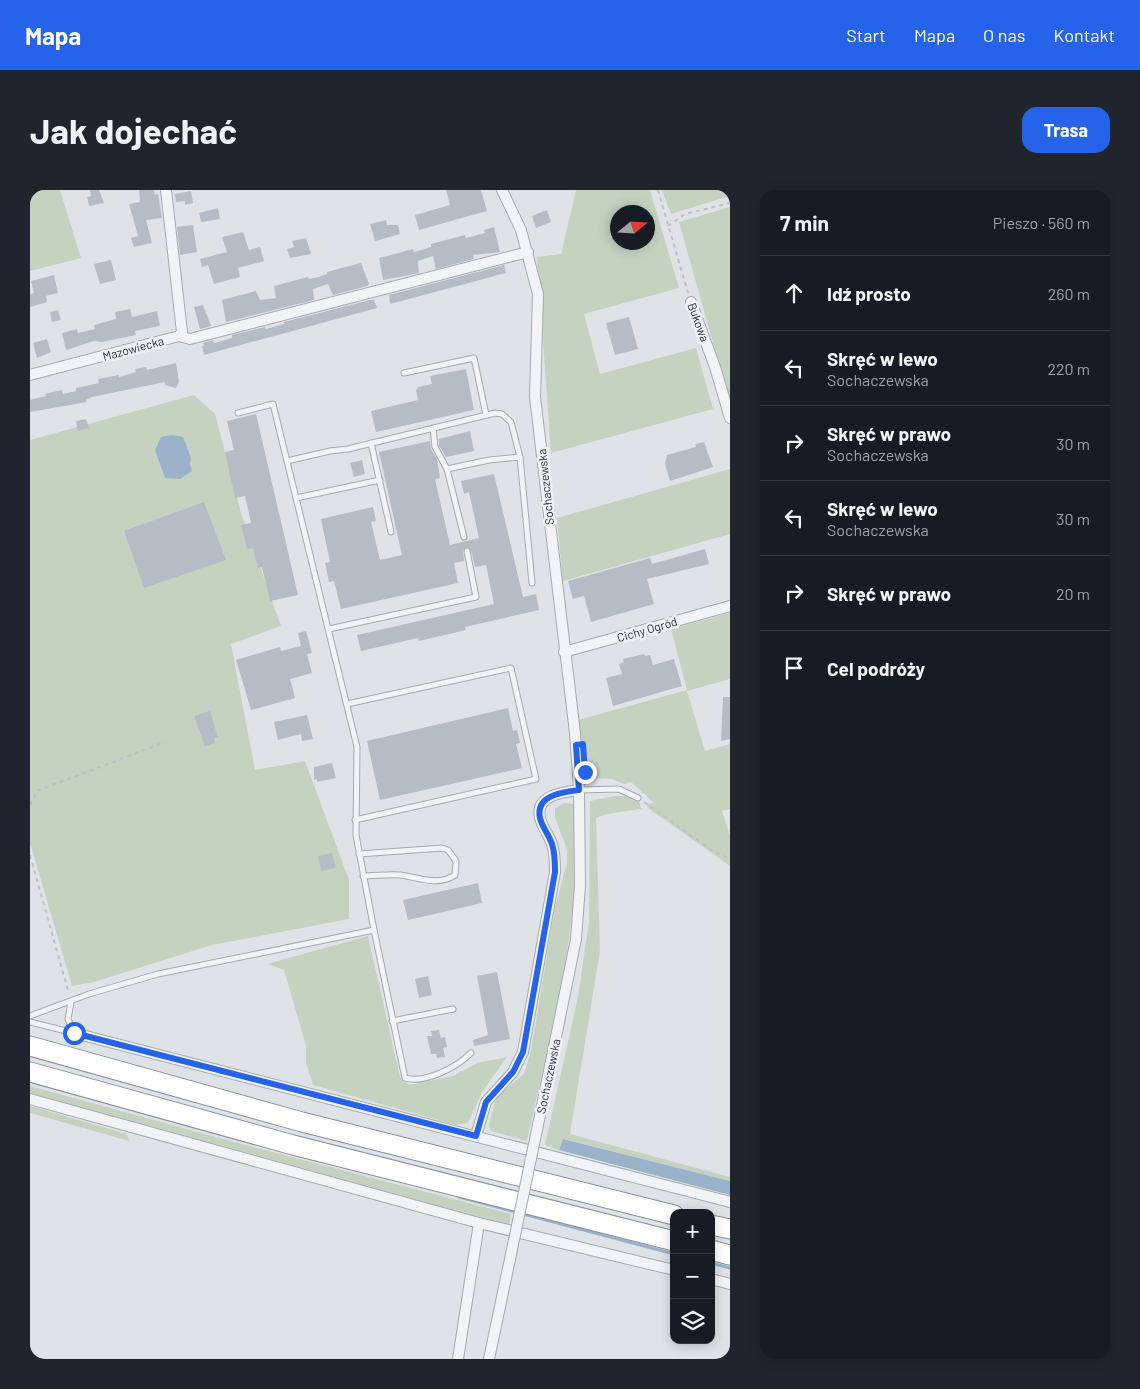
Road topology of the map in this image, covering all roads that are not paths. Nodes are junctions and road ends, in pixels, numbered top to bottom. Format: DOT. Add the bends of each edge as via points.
graph roads {
  1 [pos="166,190"];
  2 [pos="502,190"];
  3 [pos="528,252"];
  4 [pos="691,302"];
  5 [pos="179,336"];
  6 [pos="404,373"];
  7 [pos="30,375"];
  8 [pos="238,413"];
  9 [pos="486,415"];
  10 [pos="730,418"];
  11 [pos="433,428"];
  12 [pos="372,443"];
  13 [pos="520,457"];
  14 [pos="287,461"];
  15 [pos="447,469"];
  16 [pos="380,480"];
  17 [pos="296,498"];
  18 [pos="390,532"];
  19 [pos="464,537"];
  20 [pos="467,551"];
  21 [pos="532,583"];
  22 [pos="730,606"];
  23 [pos="329,629"];
  24 [pos="564,652"];
  25 [pos="347,704"];
  26 [pos="579,790"];
  27 [pos="638,798"];
  28 [pos="355,820"];
  29 [pos="359,854"];
  30 [pos="363,876"];
  31 [pos="374,930"];
  32 [pos="71,1002"];
  33 [pos="453,1008"];
  34 [pos="30,1016"];
  35 [pos="392,1021"];
  36 [pos="30,1022"];
  37 [pos="74,1033"];
  38 [pos="30,1046"];
  39 [pos="471,1053"];
  40 [pos="30,1072"];
  41 [pos="30,1099"];
  42 [pos="476,1136"];
  43 [pos="730,1202"];
  44 [pos="670,1214"];
  45 [pos="478,1223"];
  46 [pos="715,1226"];
  47 [pos="730,1229"];
  48 [pos="670,1240"];
  49 [pos="715,1251"];
  50 [pos="730,1255"];
  51 [pos="670,1269"];
  52 [pos="715,1280"];
  53 [pos="730,1284"];
  54 [pos="458,1359"];
  55 [pos="489,1359"];
  1 -- 5 [label="street, Mazowiecka" via="182,332"];
  2 -- 3 [label="street, Sochaczewska"];
  3 -- 5 [label="street" via="190,339"];
  3 -- 24 [label="street, Sochaczewska" via="538,294 535,397"];
  4 -- 10 [label="street, Bukowa"];
  5 -- 7 [label="street, Mazowiecka"];
  6 -- 9 [label="lane" via="474,358"];
  8 -- 14 [label="lane" via="273,404"];
  9 -- 11 [label="lane"];
  9 -- 13 [label="lane" via="502,414 511,422"];
  11 -- 12 [label="lane"];
  11 -- 15 [label="lane" via="435,447"];
  12 -- 14 [label="lane"];
  12 -- 16 [label="lane"];
  13 -- 15 [label="lane"];
  13 -- 21 [label="lane"];
  14 -- 17 [label="lane"];
  15 -- 19 [label="lane"];
  16 -- 17 [label="lane"];
  16 -- 18 [label="lane"];
  17 -- 23 [label="lane"];
  20 -- 23 [label="lane" via="476,597"];
  22 -- 24 [label="street, Cichy Ogród"];
  23 -- 25 [label="lane"];
  24 -- 26 [label="street, Sochaczewska"];
  25 -- 28 [label="lane" via="356,748"];
  25 -- 28 [label="lane" via="511,668 536,779"];
  26 -- 27 [label="lane" via="619,789"];
  26 -- 42 [label="street" via="551,796 540,811 540,819 552,845 555,872 523,1052 513,1072 486,1102"];
  26 -- 55 [label="street, Sochaczewska, bridge" via="580,885 576,939"];
  28 -- 29 [label="lane"];
  29 -- 30 [label="lane"];
  29 -- 30 [label="lane" via="442,848 448,850 456,861 454,875 444,880 420,880 400,875"];
  30 -- 31 [label="lane"];
  31 -- 32 [label="lane" via="158,974"];
  31 -- 35 [label="lane"];
  32 -- 34 [label="lane"];
  32 -- 37 [label="lane" via="68,1019"];
  33 -- 35 [label="lane"];
  35 -- 39 [label="lane" via="405,1078 426,1077 460,1065"];
  36 -- 37 [label="lane"];
  37 -- 42 [label="street"];
  38 -- 44 [label="highway" via="302,1122"];
  40 -- 48 [label="highway" via="294,1145"];
  41 -- 45 [label="street"];
  42 -- 43 [label="street"];
  45 -- 51 [label="street"];
  45 -- 54 [label="street"];
  46 -- 47 [label="highway"];
  49 -- 50 [label="highway"];
  52 -- 53 [label="street"];
}
